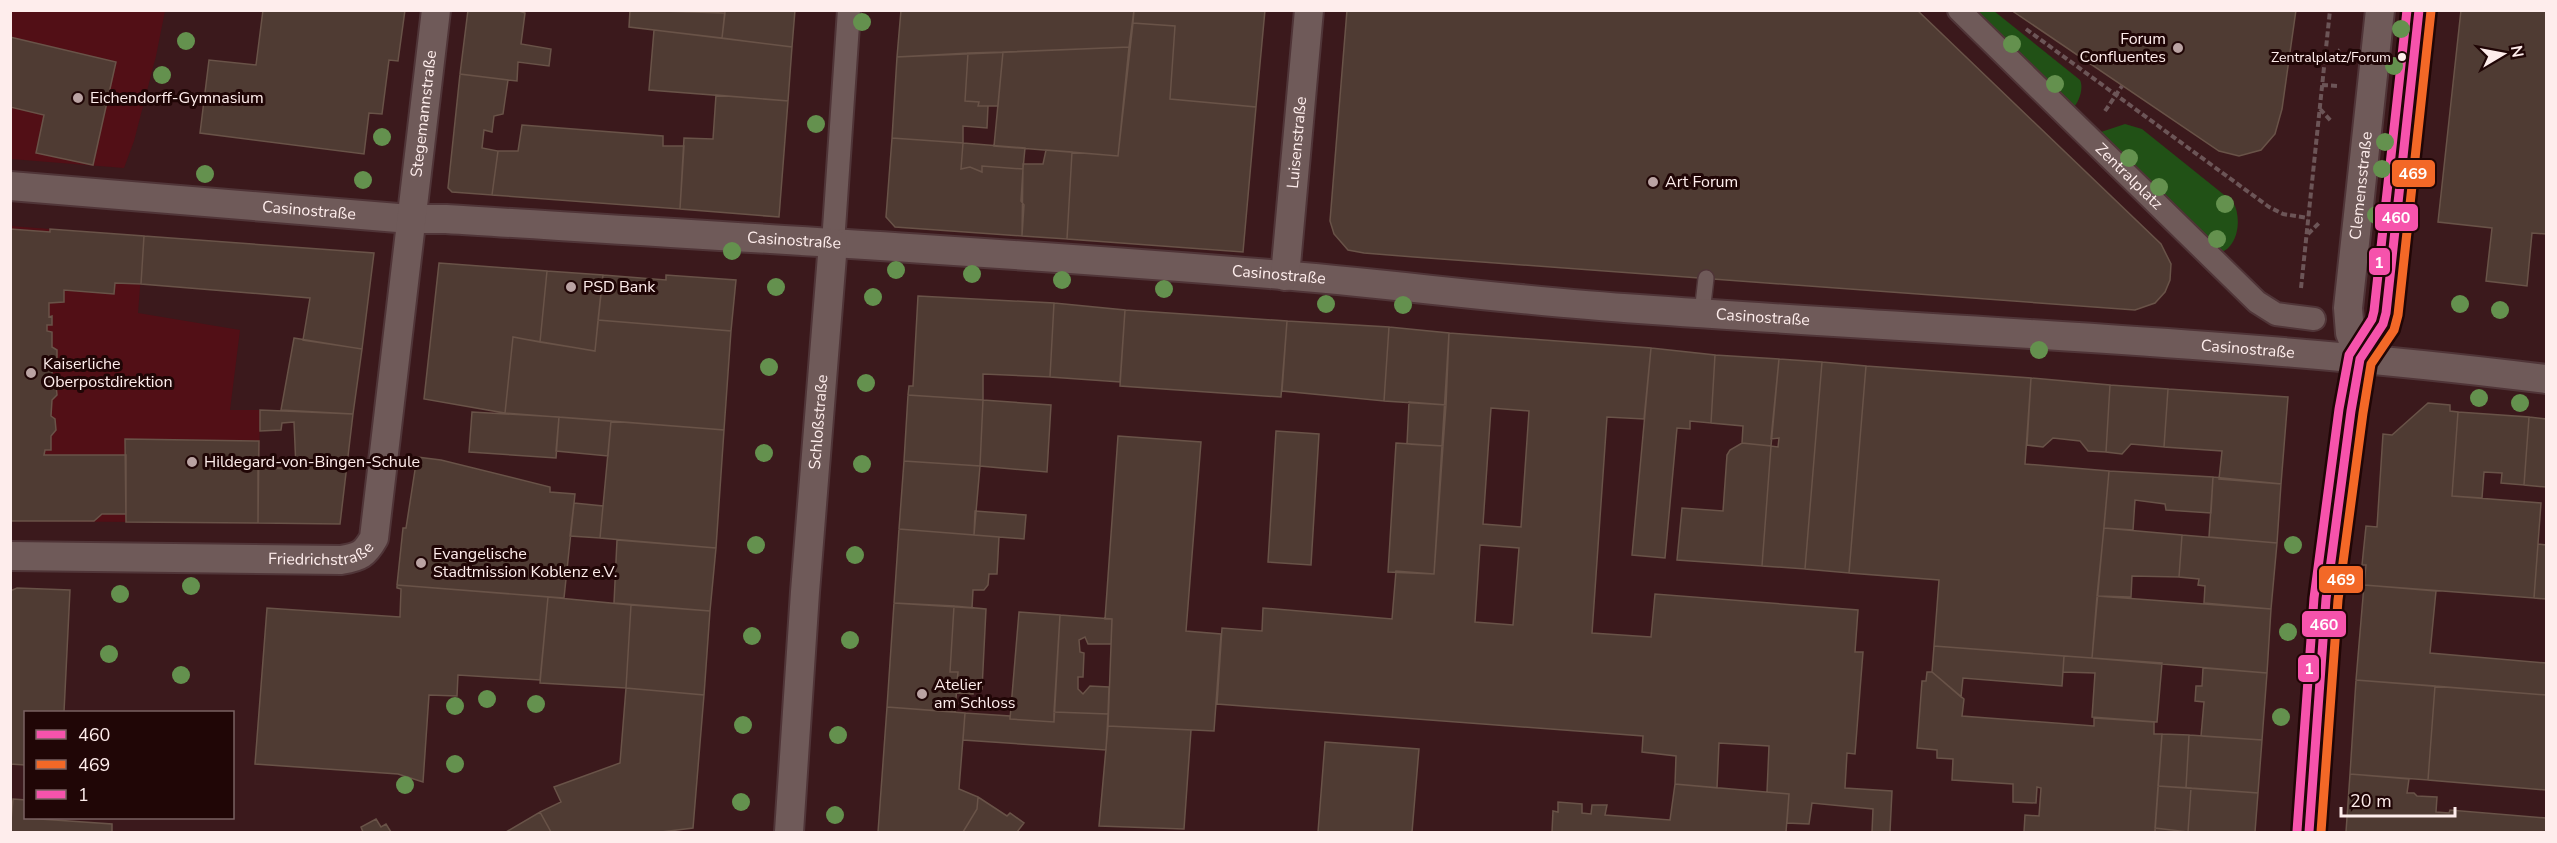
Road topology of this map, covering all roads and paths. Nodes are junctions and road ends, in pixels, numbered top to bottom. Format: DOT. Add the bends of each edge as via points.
graph roads {
  1 [pos="436,10"];
  2 [pos="849,10"];
  3 [pos="1309,10"];
  4 [pos="1959,10"];
  5 [pos="2330,10"];
  6 [pos="2380,10"];
  7 [pos="2419,10"];
  8 [pos="2021,25"];
  9 [pos="2341,50"];
  10 [pos="2324,61"];
  11 [pos="2322,85"];
  12 [pos="2340,87"];
  13 [pos="2320,108"];
  14 [pos="2332,122"];
  15 [pos="10,186"];
  16 [pos="2308,218"];
  17 [pos="410,219"];
  18 [pos="2320,222"];
  19 [pos="2307,236"];
  20 [pos="833,243"];
  21 [pos="1285,276"];
  22 [pos="1706,278"];
  23 [pos="1702,313"];
  24 [pos="2306,318"];
  25 [pos="2360,359"];
  26 [pos="2547,379"];
  27 [pos="10,556"];
  28 [pos="789,832"];
  29 [pos="2309,832"];
  1 -- 17 [label="street, Stegemannstraße"];
  2 -- 20 [label="street, Schloßstraße"];
  3 -- 21 [label="street, Luisenstraße"];
  4 -- 24 [label="street, Zentralplatz" via="2257,302 2276,314"];
  5 -- 10 [label="path"];
  6 -- 25 [label="street, Clemensstraße" via="2348,308 2350,333"];
  7 -- 25 [label="street, Clemensstraße" via="2386,313"];
  8 -- 16 [label="path" via="2270,207 2283,214"];
  9 -- 10 [label="path"];
  10 -- 11 [label="path"];
  11 -- 12 [label="path"];
  11 -- 13 [label="path"];
  13 -- 14 [label="path"];
  13 -- 16 [label="path"];
  15 -- 17 [label="street, Casinostraße"];
  16 -- 19 [label="path"];
  17 -- 20 [label="street, Casinostraße"];
  17 -- 27 [label="street, Friedrichstraße" via="374,538 367,551 341,560"];
  18 -- 19 [label="path"];
  19 -- 24 [label="path"];
  20 -- 21 [label="street, Casinostraße"];
  20 -- 28 [label="street, Schloßstraße"];
  21 -- 23 [label="street, Casinostraße"];
  22 -- 23 [label="lane"];
  23 -- 25 [label="street, Casinostraße"];
  25 -- 26 [label="street, Casinostraße"];
  25 -- 29 [label="street, Clemensstraße" via="2329,575"];
}
